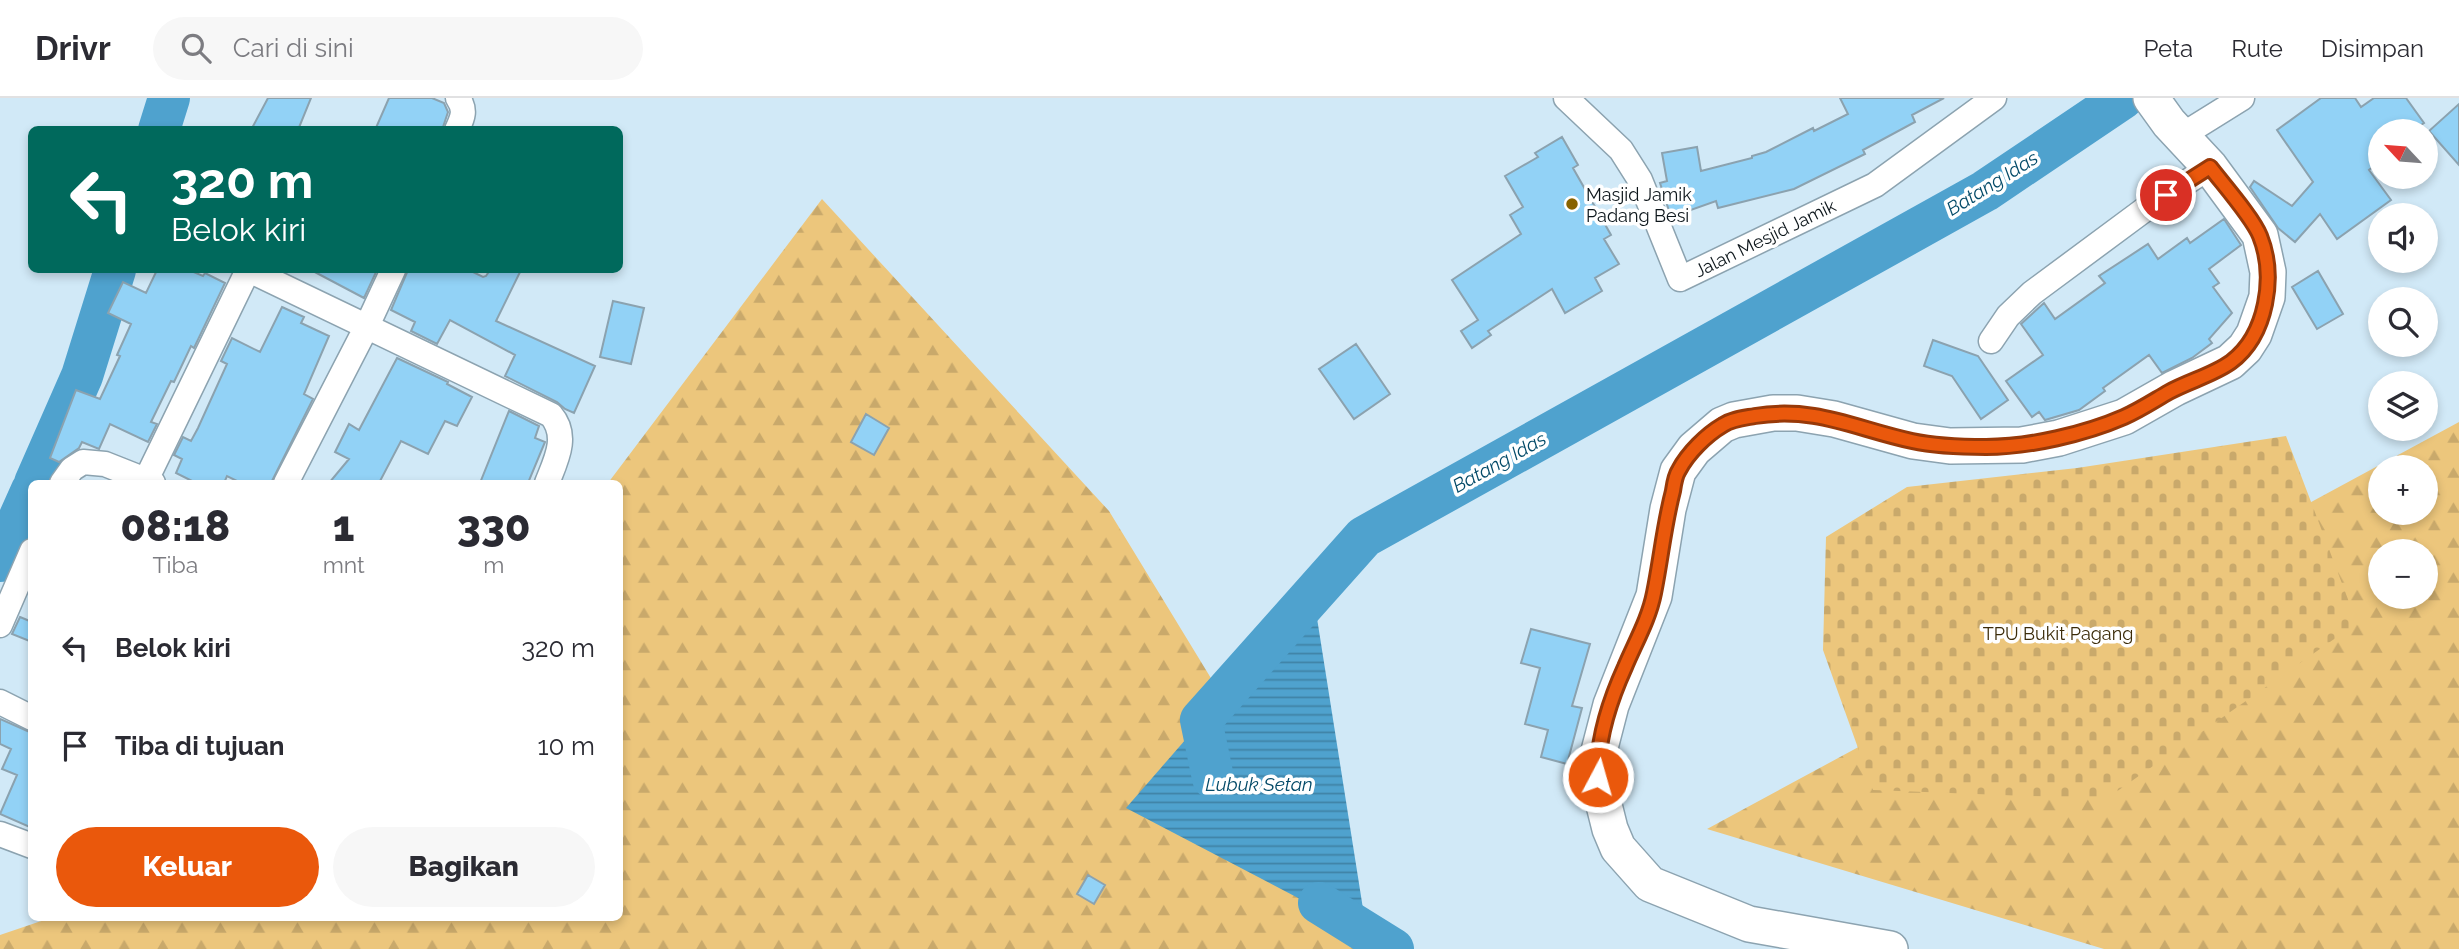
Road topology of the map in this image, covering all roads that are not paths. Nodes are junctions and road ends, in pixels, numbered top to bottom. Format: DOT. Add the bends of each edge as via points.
graph roads {
  1 [pos="458,98"];
  2 [pos="1566,98"];
  3 [pos="1994,98"];
  4 [pos="2242,98"];
  5 [pos="2167,119"];
  6 [pos="459,126"];
  7 [pos="2210,167"];
  8 [pos="247,273"];
  9 [pos="254,273"];
  10 [pos="392,273"];
  11 [pos="367,326"];
  12 [pos="1991,341"];
  13 [pos="64,480"];
  14 [pos="145,480"];
  15 [pos="151,480"];
  16 [pos="287,480"];
  17 [pos="548,480"];
  18 [pos="28,567"];
  19 [pos="0,625"];
  20 [pos="0,702"];
  21 [pos="28,716"];
  22 [pos="0,834"];
  23 [pos="28,844"];
  24 [pos="1890,949"];
  1 -- 6 [label="street" via="464,106"];
  2 -- 3 [label="street, Jalan Mesjid Jamik" via="1621,150 1640,180 1680,279 1875,185"];
  4 -- 5 [label="street"];
  5 -- 7 [label="street"];
  7 -- 12 [label="street" via="2032,293"];
  7 -- 24 [label="street" via="2260,235 2268,272 2262,316 2245,348 2230,362 2124,417 2059,438 2022,445 1950,446 1913,442 1834,419 1773,413 1722,425 1694,449 1678,471 1654,596 1615,693 1597,759 1618,848 1650,884 1749,924"];
  8 -- 15 [label="street"];
  9 -- 11 [label="street"];
  10 -- 11 [label="street"];
  11 -- 16 [label="street"];
  11 -- 17 [label="street" via="551,415 558,423 560,446"];
  13 -- 14 [label="street" via="83,461 105,464"];
  18 -- 19 [label="street"];
  20 -- 21 [label="street"];
  22 -- 23 [label="street"];
}
